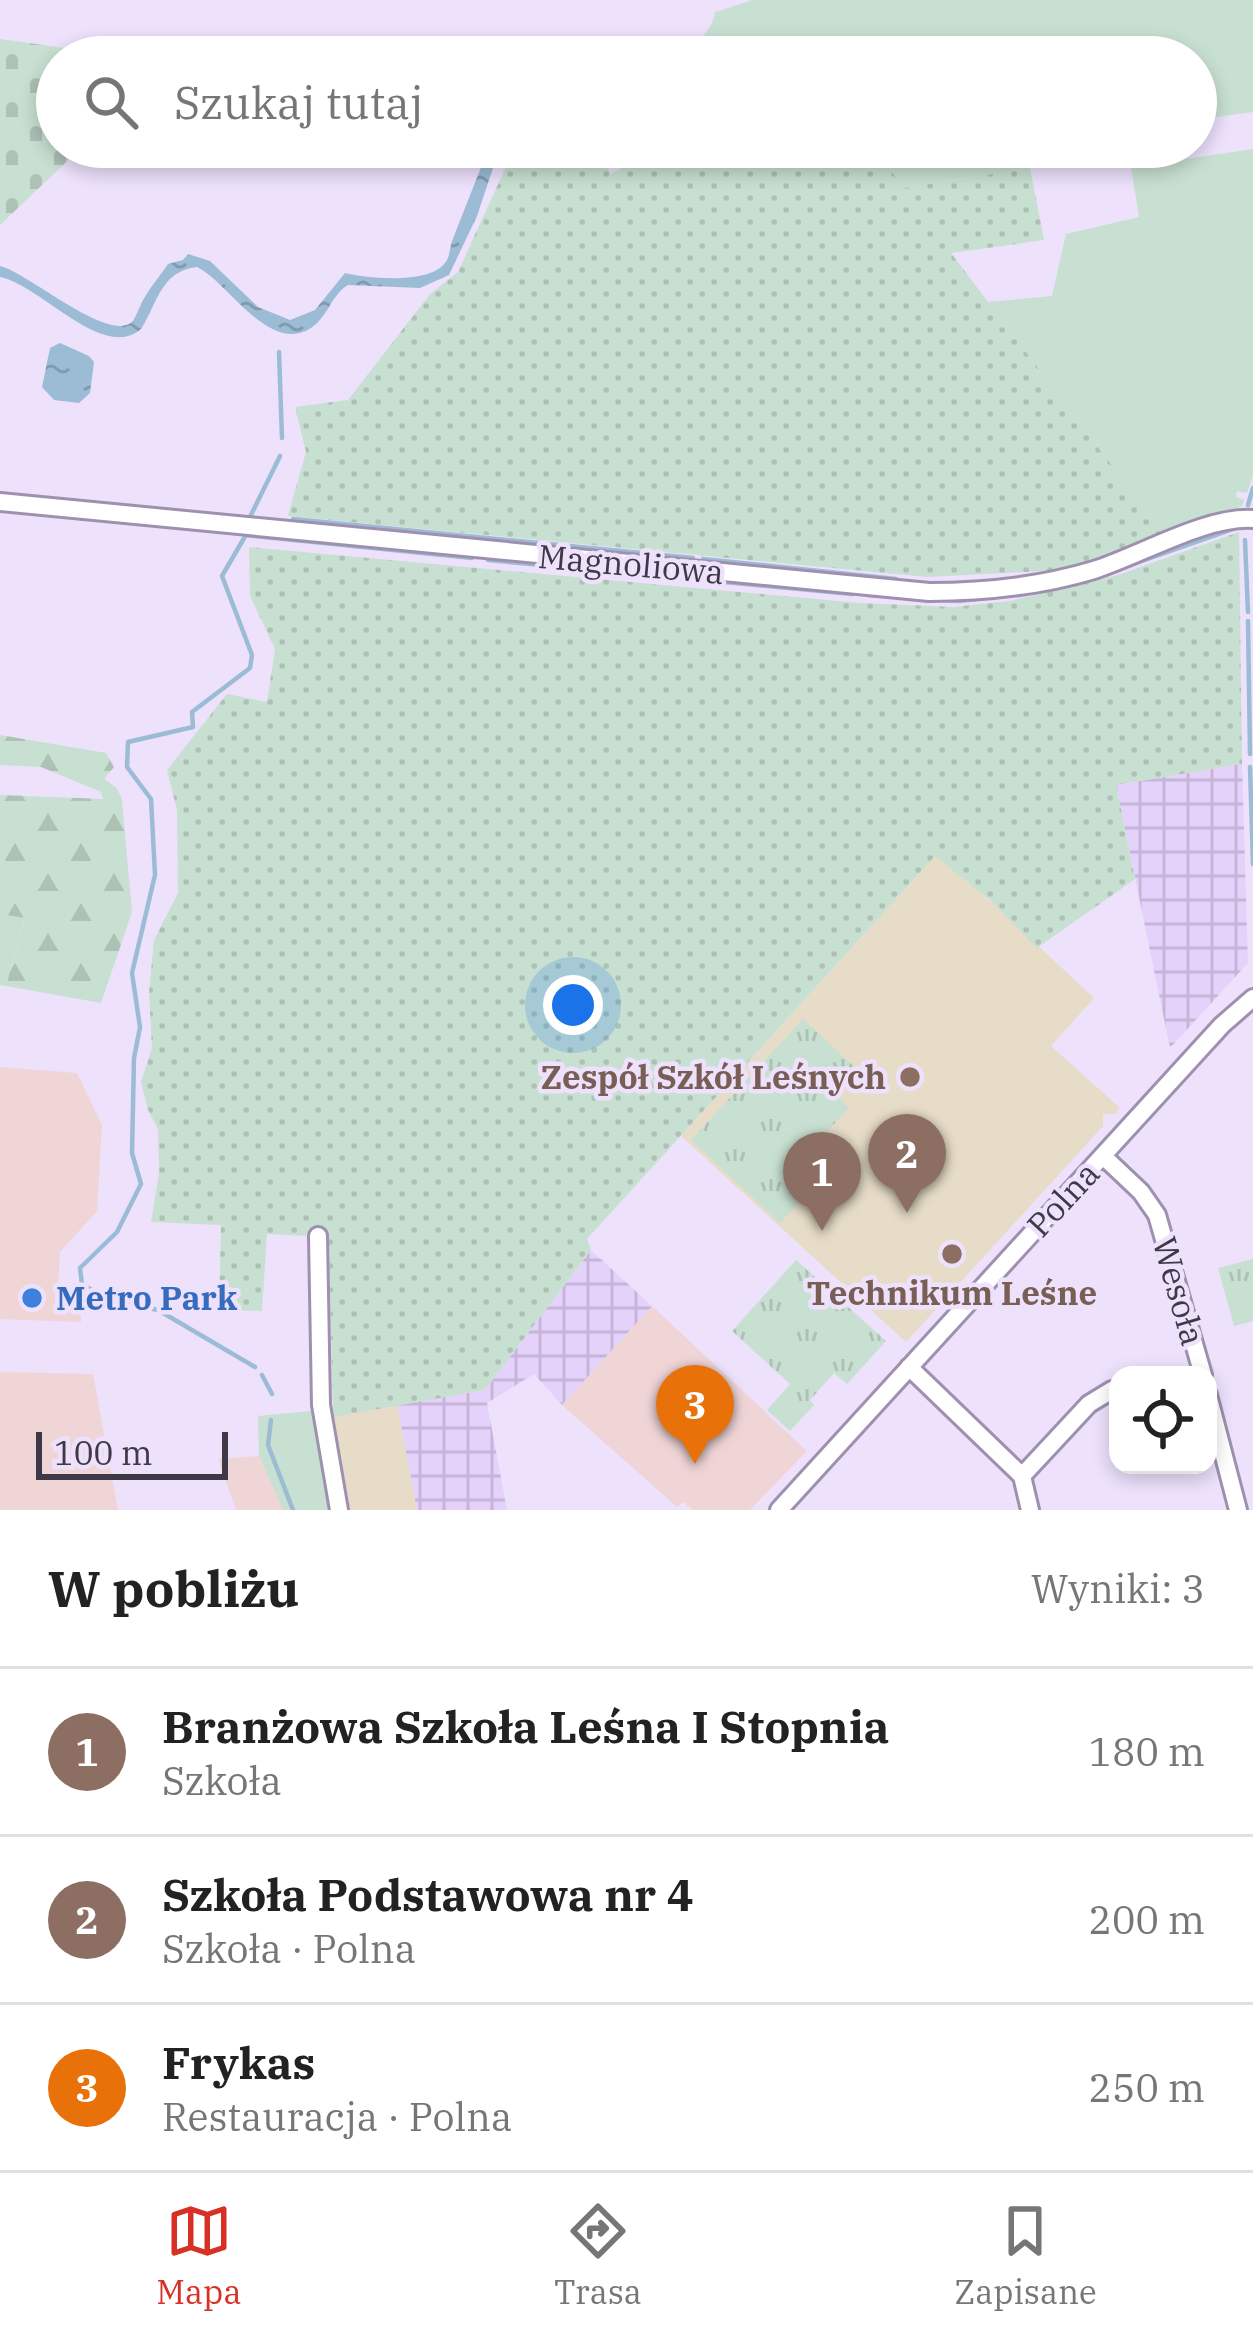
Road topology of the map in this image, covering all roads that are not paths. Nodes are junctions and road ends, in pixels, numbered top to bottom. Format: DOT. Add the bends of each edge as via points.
graph roads {
  1 [pos="0,502"];
  2 [pos="1253,519"];
  3 [pos="1253,998"];
  4 [pos="1103,1156"];
  5 [pos="318,1236"];
  6 [pos="1200,1366"];
  7 [pos="909,1367"];
  8 [pos="1109,1392"];
  9 [pos="1217,1430"];
  10 [pos="1022,1477"];
  11 [pos="339,1510"];
  12 [pos="779,1510"];
  13 [pos="1030,1510"];
  14 [pos="1238,1510"];
  1 -- 2 [label="street, Magnoliowa" via="929,592 1050,581"];
  3 -- 4 [label="street, Polna"];
  4 -- 6 [label="street, Wesoła" via="1157,1215"];
  4 -- 7 [label="street, Polna"];
  5 -- 11 [label="street" via="321,1405"];
  7 -- 10 [label="street"];
  7 -- 12 [label="street, Polna"];
  8 -- 10 [label="street"];
  9 -- 14 [label="street"];
  10 -- 13 [label="street"];
}
